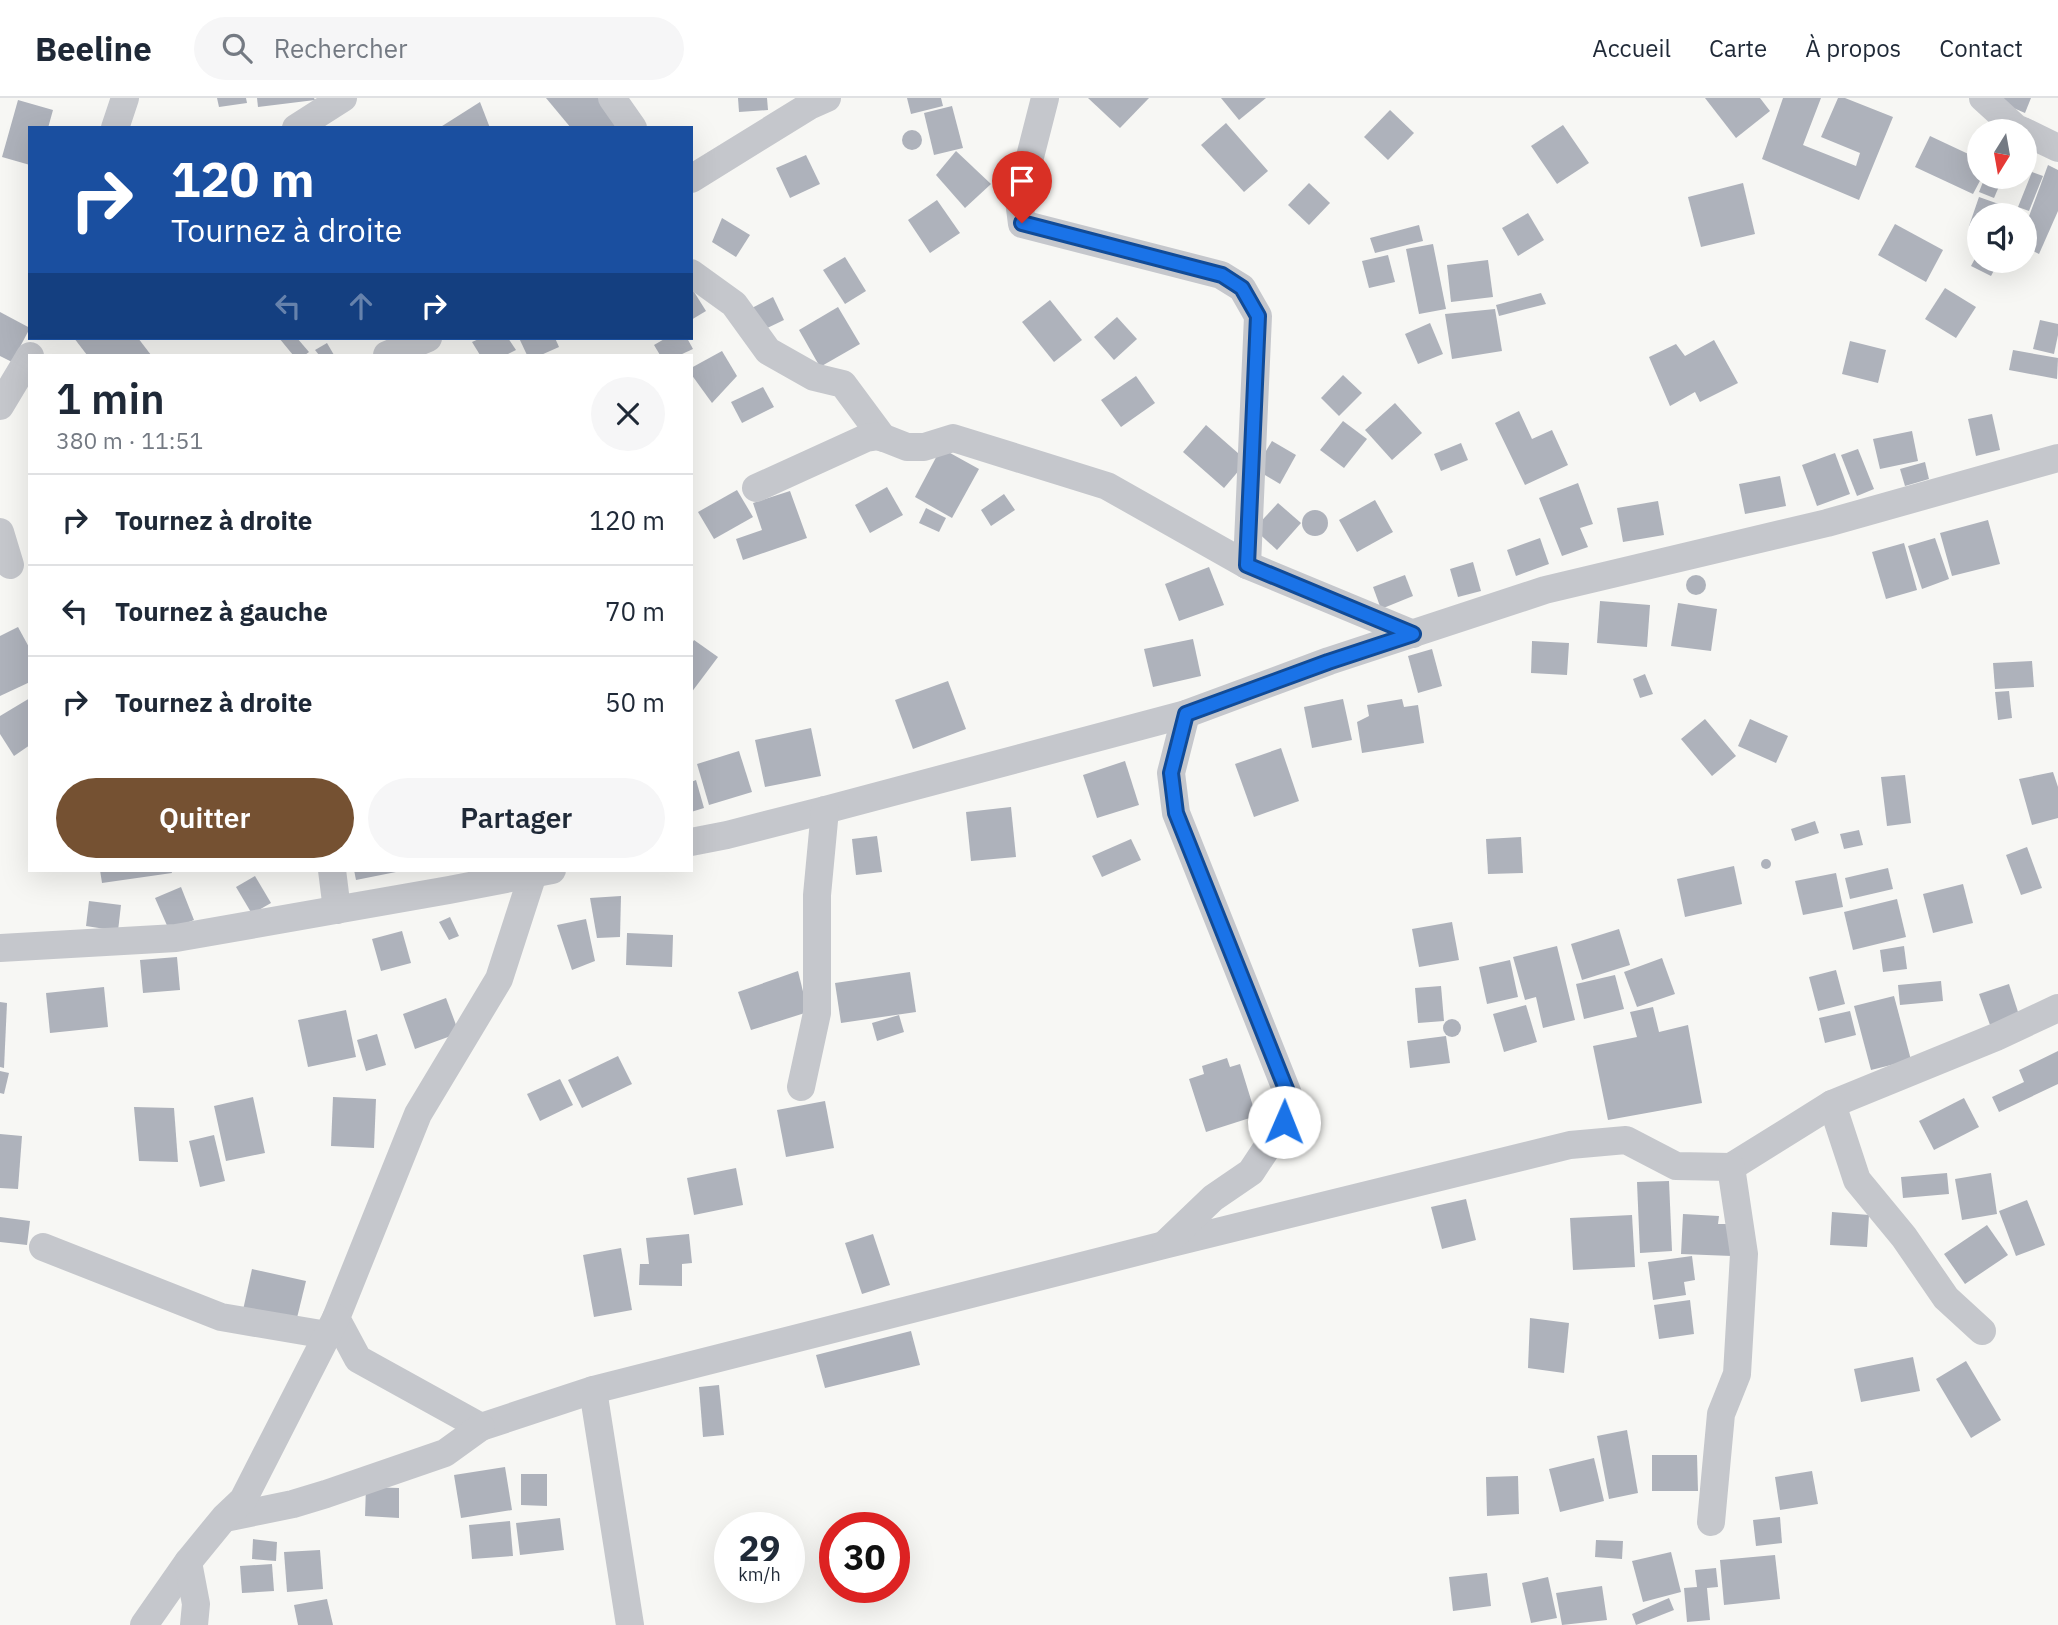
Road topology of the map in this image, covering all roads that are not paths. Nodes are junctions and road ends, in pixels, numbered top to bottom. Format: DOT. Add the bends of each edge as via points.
graph roads {
  1 [pos="125,98"];
  2 [pos="343,98"];
  3 [pos="612,98"];
  4 [pos="827,98"];
  5 [pos="1045,98"];
  6 [pos="1983,98"];
  7 [pos="2006,119"];
  8 [pos="116,126"];
  9 [pos="299,126"];
  10 [pos="632,126"];
  11 [pos="2037,138"];
  12 [pos="2058,148"];
  13 [pos="693,178"];
  14 [pos="693,274"];
  15 [pos="423,340"];
  16 [pos="389,354"];
  17 [pos="28,359"];
  18 [pos="0,406"];
  19 [pos="883,438"];
  20 [pos="2058,458"];
  21 [pos="756,488"];
  22 [pos="0,532"];
  23 [pos="13,563"];
  24 [pos="1247,565"];
  25 [pos="1413,634"];
  26 [pos="1186,714"];
  27 [pos="825,810"];
  28 [pos="693,842"];
  29 [pos="332,872"];
  30 [pos="543,872"];
  31 [pos="337,910"];
  32 [pos="0,948"];
  33 [pos="2058,1008"];
  34 [pos="801,1087"];
  35 [pos="1832,1104"];
  36 [pos="1731,1167"];
  37 [pos="1164,1245"];
  38 [pos="43,1247"];
  39 [pos="331,1327"];
  40 [pos="1982,1331"];
  41 [pos="593,1390"];
  42 [pos="481,1427"];
  43 [pos="224,1518"];
  44 [pos="1711,1522"];
  45 [pos="188,1562"];
  46 [pos="144,1625"];
  47 [pos="194,1625"];
  48 [pos="630,1625"];
  1 -- 8 [label="street"];
  2 -- 9 [label="street"];
  3 -- 10 [label="street"];
  4 -- 13 [label="street"];
  5 -- 24 [label="street" via="1019,200 1022,223 1222,275 1242,288 1258,316"];
  6 -- 7 [label="street"];
  11 -- 12 [label="street"];
  14 -- 19 [label="street" via="734,304 768,351 814,377 843,384"];
  15 -- 16 [label="street"];
  17 -- 18 [label="street"];
  19 -- 21 [label="street" via="866,438"];
  19 -- 24 [label="street" via="907,447 924,447 953,438 1107,486"];
  20 -- 25 [label="street" via="1827,523 1545,590"];
  22 -- 23 [label="street"];
  24 -- 25 [label="street"];
  25 -- 26 [label="street"];
  26 -- 27 [label="street"];
  26 -- 37 [label="street" via="1171,773 1176,813 1288,1094 1284,1122 1251,1172 1213,1198"];
  27 -- 28 [label="street"];
  27 -- 34 [label="street" via="817,895 817,1013"];
  29 -- 31 [label="street"];
  30 -- 31 [label="street"];
  30 -- 39 [label="street" via="499,979 418,1114"];
  31 -- 32 [label="street" via="176,939"];
  33 -- 35 [label="street"];
  35 -- 36 [label="street"];
  35 -- 40 [label="street" via="1857,1180 1946,1298"];
  36 -- 37 [label="street" via="1676,1166 1626,1140 1570,1145"];
  36 -- 44 [label="street" via="1744,1254 1739,1347 1737,1374 1721,1414"];
  37 -- 41 [label="street"];
  38 -- 39 [label="street" via="221,1317"];
  39 -- 42 [label="street" via="358,1359"];
  39 -- 43 [label="street" via="243,1500"];
  41 -- 42 [label="street"];
  41 -- 48 [label="street"];
  42 -- 43 [label="street" via="433,1457 315,1497"];
  43 -- 45 [label="street"];
  45 -- 46 [label="street"];
  45 -- 47 [label="street" via="196,1604"];
}
